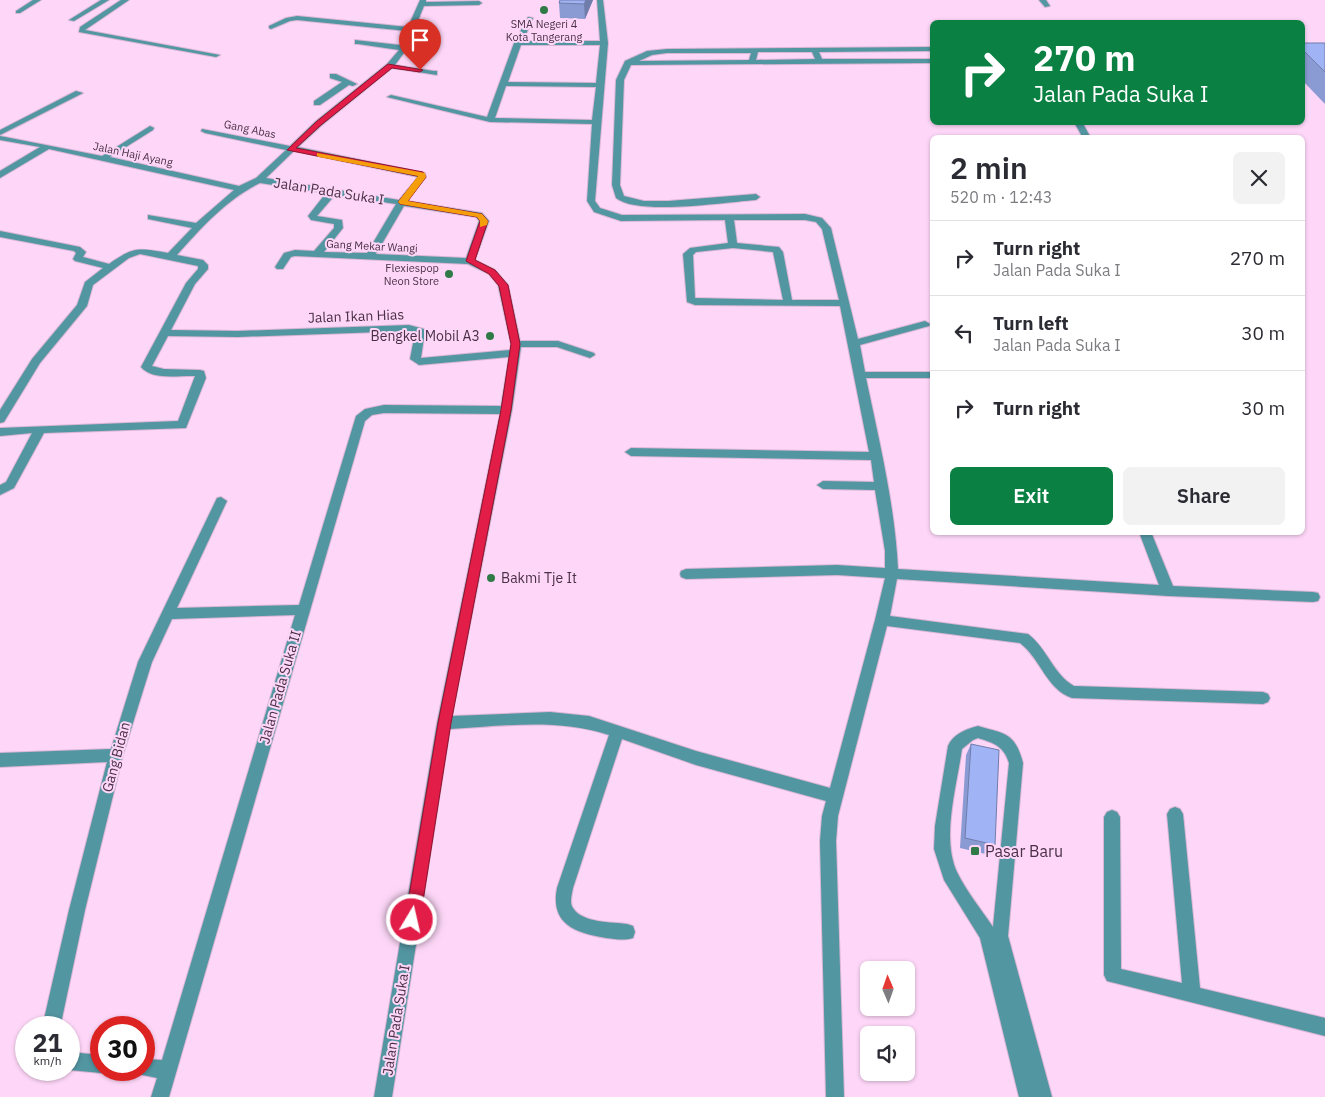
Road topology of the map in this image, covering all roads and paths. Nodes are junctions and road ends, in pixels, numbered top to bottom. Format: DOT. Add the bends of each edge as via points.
graph roads {
  1 [pos="38,0"];
  2 [pos="106,0"];
  3 [pos="126,0"];
  4 [pos="600,0"];
  5 [pos="423,2"];
  6 [pos="479,4"];
  7 [pos="18,12"];
  8 [pos="530,18"];
  9 [pos="72,20"];
  10 [pos="271,27"];
  11 [pos="412,29"];
  12 [pos="358,42"];
  13 [pos="518,43"];
  14 [pos="604,43"];
  15 [pos="403,48"];
  16 [pos="930,48"];
  17 [pos="901,49"];
  18 [pos="815,50"];
  19 [pos="755,51"];
  20 [pos="216,55"];
  21 [pos="820,61"];
  22 [pos="908,61"];
  23 [pos="930,61"];
  24 [pos="628,62"];
  25 [pos="752,62"];
  26 [pos="390,66"];
  27 [pos="434,73"];
  28 [pos="333,76"];
  29 [pos="348,82"];
  30 [pos="503,84"];
  31 [pos="600,85"];
  32 [pos="365,88"];
  33 [pos="79,93"];
  34 [pos="391,97"];
  35 [pos="317,103"];
  36 [pos="490,120"];
  37 [pos="596,122"];
  38 [pos="150,128"];
  39 [pos="205,130"];
  40 [pos="0,133"];
  41 [pos="0,138"];
  42 [pos="48,146"];
  43 [pos="291,150"];
  44 [pos="102,159"];
  45 [pos="0,175"];
  46 [pos="259,180"];
  47 [pos="240,189"];
  48 [pos="333,191"];
  49 [pos="756,197"];
  50 [pos="402,202"];
  51 [pos="151,217"];
  52 [pos="729,218"];
  53 [pos="198,226"];
  54 [pos="0,234"];
  55 [pos="733,245"];
  56 [pos="317,254"];
  57 [pos="172,256"];
  58 [pos="370,257"];
  59 [pos="470,261"];
  60 [pos="111,267"];
  61 [pos="280,267"];
  62 [pos="788,302"];
  63 [pos="844,303"];
  64 [pos="925,324"];
  65 [pos="164,333"];
  66 [pos="854,344"];
  67 [pos="515,348"];
  68 [pos="590,355"];
  69 [pos="860,375"];
  70 [pos="930,375"];
  71 [pos="506,410"];
  72 [pos="0,418"];
  73 [pos="40,429"];
  74 [pos="0,432"];
  75 [pos="631,452"];
  76 [pos="876,456"];
  77 [pos="823,485"];
  78 [pos="881,486"];
  79 [pos="0,491"];
  80 [pos="221,500"];
  81 [pos="1146,535"];
  82 [pos="686,574"];
  83 [pos="892,574"];
  84 [pos="1168,591"];
  85 [pos="1313,597"];
  86 [pos="303,610"];
  87 [pos="168,614"];
  88 [pos="882,620"];
  89 [pos="1263,698"];
  90 [pos="444,723"];
  91 [pos="617,732"];
  92 [pos="116,755"];
  93 [pos="0,760"];
  94 [pos="836,797"];
  95 [pos="1174,814"];
  96 [pos="1112,817"];
  97 [pos="627,932"];
  98 [pos="994,936"];
  99 [pos="1192,994"];
  100 [pos="54,1016"];
  101 [pos="1325,1028"];
  102 [pos="155,1069"];
  103 [pos="168,1070"];
  104 [pos="160,1097"];
  105 [pos="383,1097"];
  106 [pos="834,1097"];
  107 [pos="1028,1097"];
  108 [pos="1043,1097"];
  1 -- 7 [label="street"];
  2 -- 9 [label="street"];
  3 -- 20 [label="street" via="81,31"];
  4 -- 14 [label="street"];
  5 -- 6 [label="street"];
  5 -- 11 [label="street, Jalan Pada Suka I"];
  8 -- 13 [label="street"];
  10 -- 11 [label="street" via="297,18"];
  11 -- 15 [label="street, Jalan Pada Suka I"];
  12 -- 15 [label="street"];
  13 -- 14 [label="street"];
  13 -- 30 [label="street"];
  14 -- 31 [label="street"];
  15 -- 26 [label="street, Jalan Pada Suka I"];
  16 -- 17 [label="street"];
  17 -- 18 [label="street"];
  17 -- 22 [label="street"];
  18 -- 19 [label="street"];
  18 -- 21 [label="street"];
  19 -- 24 [label="street" via="667,51"];
  19 -- 25 [label="street"];
  21 -- 22 [label="street"];
  21 -- 25 [label="street"];
  22 -- 23 [label="street"];
  24 -- 25 [label="street"];
  24 -- 49 [label="street" via="620,80 616,185 620,198 644,204 668,204"];
  26 -- 27 [label="street"];
  26 -- 32 [label="street, Jalan Pada Suka I"];
  28 -- 29 [label="street"];
  29 -- 32 [label="street"];
  29 -- 35 [label="street"];
  30 -- 31 [label="street"];
  30 -- 36 [label="street"];
  31 -- 37 [label="street"];
  32 -- 43 [label="street, Jalan Pada Suka I" via="318,123"];
  33 -- 40 [label="street"];
  34 -- 36 [label="street"];
  36 -- 37 [label="street"];
  37 -- 52 [label="street" via="591,201 597,210 621,218"];
  38 -- 44 [label="street"];
  39 -- 43 [label="street, Gang Abas"];
  41 -- 42 [label="street, Jalan Haji Ayang"];
  42 -- 44 [label="street, Jalan Haji Ayang"];
  42 -- 45 [label="street"];
  43 -- 46 [label="street, Jalan Pada Suka I"];
  43 -- 50 [label="street, Gang Abas" via="422,174"];
  44 -- 47 [label="street, Jalan Haji Ayang"];
  46 -- 47 [label="street"];
  46 -- 48 [label="street, Jalan Pada Suka I"];
  47 -- 53 [label="street"];
  48 -- 50 [label="street, Jalan Pada Suka I"];
  48 -- 56 [label="street" via="312,216 339,222 338,228"];
  50 -- 58 [label="street"];
  50 -- 59 [label="street, Jalan Pada Suka I" via="479,215 484,221"];
  51 -- 53 [label="street"];
  52 -- 55 [label="street"];
  52 -- 63 [label="street" via="806,217 819,220 826,228"];
  53 -- 57 [label="street"];
  54 -- 60 [label="street" via="77,249 81,252 78,259"];
  55 -- 62 [label="street" via="776,248"];
  55 -- 62 [label="street" via="693,250 688,254 690,300"];
  56 -- 58 [label="street, Gang Mekar Wangi"];
  56 -- 61 [label="street, Gang Mekar Wangi" via="290,253"];
  57 -- 60 [label="street" via="139,251"];
  57 -- 65 [label="street" via="200,262 203,269 191,283"];
  58 -- 59 [label="street, Gang Mekar Wangi"];
  59 -- 67 [label="street, Jalan Pada Suka I" via="492,272 503,285"];
  60 -- 72 [label="street" via="88,284 82,306 36,361"];
  62 -- 63 [label="street"];
  63 -- 66 [label="street"];
  64 -- 66 [label="street"];
  65 -- 67 [label="street, Jalan Ikan Hias" via="238,334 409,328 420,331 415,359 419,362"];
  65 -- 73 [label="street" via="146,368 159,372 192,371 200,373 201,378 182,425"];
  66 -- 69 [label="street"];
  67 -- 68 [label="street" via="552,343"];
  67 -- 71 [label="street, Jalan Pada Suka I"];
  69 -- 70 [label="street"];
  69 -- 76 [label="street"];
  71 -- 86 [label="street, Jalan Pada Suka II" via="384,409 364,415 360,419"];
  71 -- 90 [label="street, Jalan Pada Suka I"];
  73 -- 74 [label="street"];
  73 -- 79 [label="street" via="10,485"];
  75 -- 76 [label="street"];
  76 -- 78 [label="street"];
  77 -- 78 [label="street"];
  78 -- 83 [label="street"];
  80 -- 87 [label="street, Gang Bidan"];
  81 -- 84 [label="street"];
  82 -- 83 [label="street" via="837,570"];
  83 -- 84 [label="street"];
  83 -- 88 [label="street"];
  84 -- 85 [label="street"];
  86 -- 87 [label="street"];
  86 -- 103 [label="street, Jalan Pada Suka II"];
  87 -- 92 [label="street, Gang Bidan" via="145,662"];
  88 -- 89 [label="street" via="1023,638 1038,651 1054,680 1072,692"];
  88 -- 94 [label="street"];
  90 -- 91 [label="street" via="550,718 589,722"];
  90 -- 105 [label="street, Jalan Pada Suka I"];
  91 -- 94 [label="street"];
  91 -- 97 [label="street" via="565,888 564,908 570,918 583,925"];
  92 -- 93 [label="street"];
  92 -- 100 [label="street, Gang Bidan"];
  94 -- 106 [label="street" via="830,816 828,841"];
  95 -- 99 [label="street"];
  96 -- 99 [label="street" via="1113,976"];
  98 -- 98 [label="street" via="950,875 942,849 955,746 968,735 978,732 1002,739 1012,749 1016,763"];
  98 -- 107 [label="street"];
  98 -- 108 [label="street"];
  99 -- 101 [label="street"];
  102 -- 103 [label="street"];
  103 -- 104 [label="street, Jalan Pada Suka II"];
}
